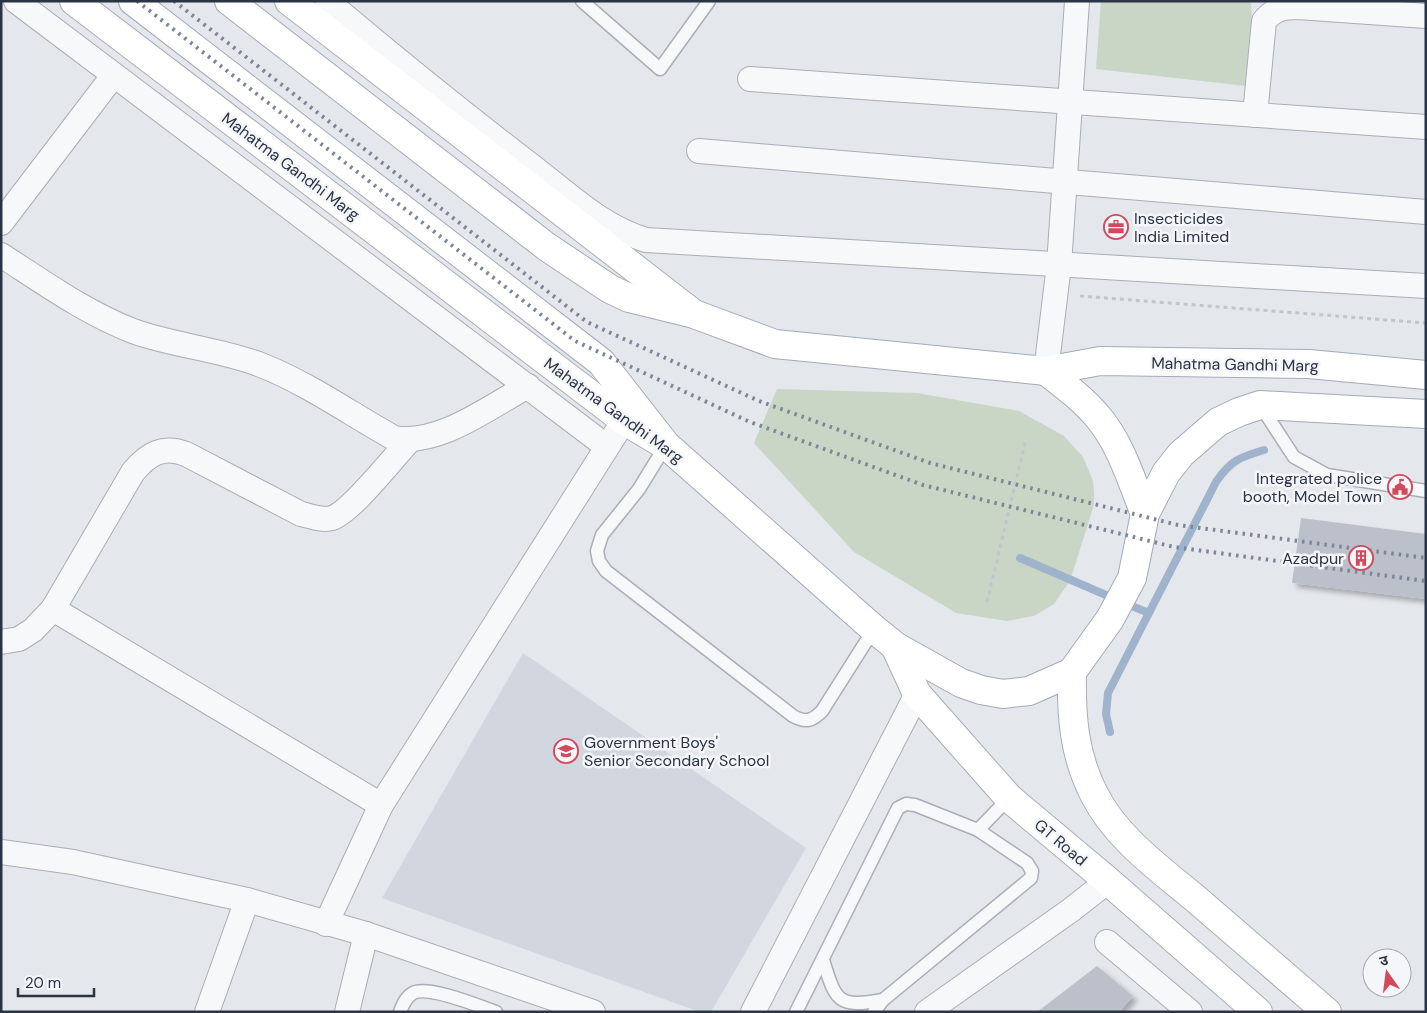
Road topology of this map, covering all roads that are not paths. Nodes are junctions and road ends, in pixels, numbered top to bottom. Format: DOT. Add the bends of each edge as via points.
graph roads {
  1 [pos="16,1"];
  2 [pos="74,1"];
  3 [pos="133,1"];
  4 [pos="229,1"];
  5 [pos="288,1"];
  6 [pos="582,1"];
  7 [pos="708,1"];
  8 [pos="1077,1"];
  9 [pos="333,10"];
  10 [pos="1426,16"];
  11 [pos="113,76"];
  12 [pos="750,79"];
  13 [pos="1070,102"];
  14 [pos="1255,115"];
  15 [pos="1426,127"];
  16 [pos="699,151"];
  17 [pos="1064,181"];
  18 [pos="1426,212"];
  19 [pos="1,222"];
  20 [pos="1,255"];
  21 [pos="1058,266"];
  22 [pos="1426,286"];
  23 [pos="694,314"];
  24 [pos="1046,371"];
  25 [pos="1426,375"];
  26 [pos="528,386"];
  27 [pos="1260,405"];
  28 [pos="1426,414"];
  29 [pos="625,421"];
  30 [pos="409,441"];
  31 [pos="666,445"];
  32 [pos="606,446"];
  33 [pos="1426,491"];
  34 [pos="1145,514"];
  35 [pos="53,609"];
  36 [pos="885,637"];
  37 [pos="1,642"];
  38 [pos="1072,672"];
  39 [pos="917,694"];
  40 [pos="1009,798"];
  41 [pos="381,805"];
  42 [pos="978,830"];
  43 [pos="1,852"];
  44 [pos="1108,881"];
  45 [pos="247,900"];
  46 [pos="326,924"];
  47 [pos="366,934"];
  48 [pos="1107,942"];
  49 [pos="823,960"];
  50 [pos="883,1000"];
  51 [pos="207,1012"];
  52 [pos="346,1012"];
  53 [pos="400,1012"];
  54 [pos="496,1012"];
  55 [pos="593,1012"];
  56 [pos="753,1012"];
  57 [pos="796,1012"];
  58 [pos="874,1012"];
  59 [pos="926,1012"];
  60 [pos="1190,1012"];
  61 [pos="1258,1012"];
  62 [pos="1327,1012"];
  1 -- 11 [label="street"];
  2 -- 29 [label="main road, Mahatma Gandhi Marg"];
  3 -- 31 [label="main road" via="601,362"];
  4 -- 23 [label="main road" via="547,247 629,298"];
  5 -- 9 [label="main road, Mahatma Gandhi Marg"];
  6 -- 7 [label="lane" via="660,68"];
  8 -- 13 [label="street"];
  9 -- 21 [label="street" via="604,222 624,234 646,240"];
  9 -- 23 [label="main road, Mahatma Gandhi Marg"];
  10 -- 14 [label="street" via="1298,6 1282,7 1271,13 1264,21"];
  11 -- 19 [label="street"];
  11 -- 26 [label="street"];
  12 -- 13 [label="street"];
  13 -- 14 [label="street"];
  13 -- 17 [label="street"];
  14 -- 15 [label="street"];
  16 -- 17 [label="street"];
  17 -- 18 [label="street"];
  17 -- 21 [label="street"];
  20 -- 30 [label="street" via="95,313 134,331 258,364 306,384 394,438"];
  21 -- 22 [label="street"];
  21 -- 24 [label="street"];
  23 -- 24 [label="main road, Mahatma Gandhi Marg" via="775,344"];
  24 -- 25 [label="main road, Mahatma Gandhi Marg" via="1100,361 1309,364"];
  24 -- 34 [label="main road" via="1068,387 1098,417 1122,458"];
  26 -- 30 [label="street" via="464,424"];
  26 -- 32 [label="street"];
  27 -- 28 [label="main road"];
  27 -- 33 [label="lane" via="1294,457 1327,475"];
  27 -- 34 [label="main road" via="1218,422 1181,454 1166,473"];
  29 -- 31 [label="main road, Mahatma Gandhi Marg"];
  29 -- 32 [label="street"];
  30 -- 35 [label="street" via="340,514 330,518 301,514 186,454 174,450 157,451 144,459 133,472"];
  31 -- 36 [label="main road, Mahatma Gandhi Marg"];
  31 -- 36 [label="lane" via="639,489 602,535 597,550 606,571 803,721 814,719 822,711"];
  32 -- 41 [label="street"];
  34 -- 38 [label="main road" via="1132,578 1110,619"];
  35 -- 37 [label="street" via="34,630 19,639"];
  35 -- 41 [label="street"];
  36 -- 38 [label="main road, Mahatma Gandhi Marg" via="961,683 981,690 1003,694 1029,691"];
  36 -- 39 [label="main road, GT Road"];
  38 -- 62 [label="main road" via="1071,708 1078,754 1095,796 1110,818 1139,851"];
  39 -- 40 [label="main road, GT Road"];
  39 -- 56 [label="street"];
  40 -- 42 [label="lane"];
  40 -- 44 [label="main road, GT Road"];
  41 -- 46 [label="street"];
  42 -- 49 [label="lane" via="915,805 906,804 898,808"];
  42 -- 50 [label="lane" via="1027,863 1032,871 1030,878"];
  43 -- 45 [label="street" via="73,862"];
  44 -- 59 [label="street"];
  44 -- 61 [label="main road, GT Road"];
  45 -- 46 [label="street"];
  45 -- 51 [label="street"];
  46 -- 47 [label="street"];
  47 -- 52 [label="street"];
  47 -- 55 [label="street"];
  48 -- 60 [label="street"];
  49 -- 50 [label="lane" via="832,991 843,1001 860,1004"];
  49 -- 57 [label="lane"];
  50 -- 58 [label="lane"];
  53 -- 54 [label="lane" via="405,1000 414,992 427,991"];
}
